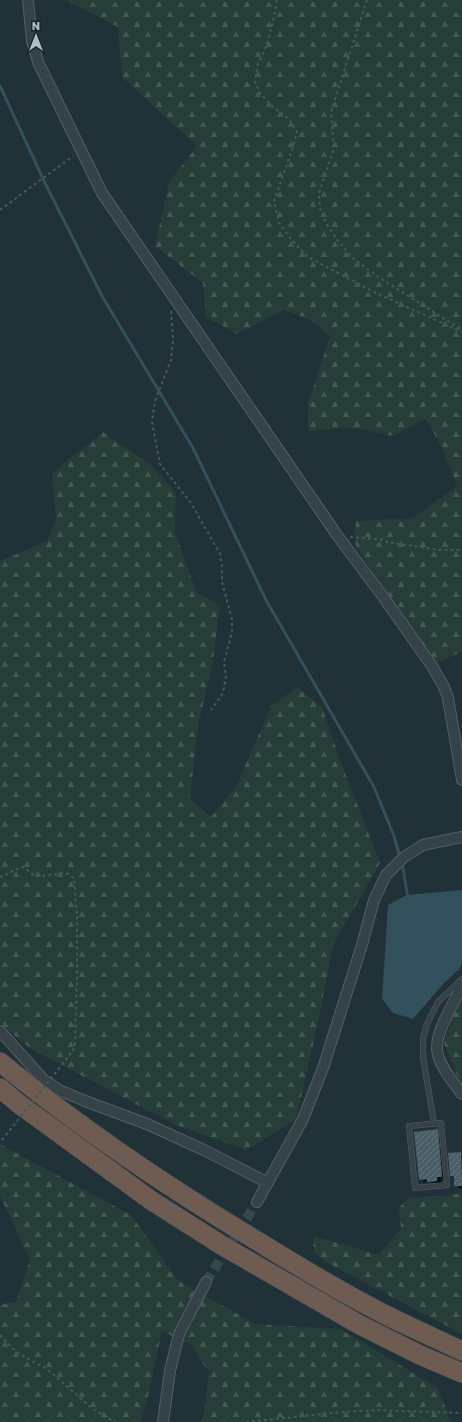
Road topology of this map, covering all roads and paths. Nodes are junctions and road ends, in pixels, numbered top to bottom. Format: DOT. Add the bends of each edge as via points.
graph roads {
  1 [pos="28,0"];
  2 [pos="277,0"];
  3 [pos="367,0"];
  4 [pos="80,150"];
  5 [pos="0,210"];
  6 [pos="175,300"];
  7 [pos="462,331"];
  8 [pos="337,535"];
  9 [pos="462,550"];
  10 [pos="211,710"];
  11 [pos="462,780"];
  12 [pos="462,837"];
  13 [pos="0,876"];
  14 [pos="462,979"];
  15 [pos="462,986"];
  16 [pos="0,1031"];
  17 [pos="0,1062"];
  18 [pos="0,1088"];
  19 [pos="462,1094"];
  20 [pos="434,1123"];
  21 [pos="2,1140"];
  22 [pos="268,1183"];
  23 [pos="257,1202"];
  24 [pos="206,1282"];
  25 [pos="0,1335"];
  26 [pos="462,1351"];
  27 [pos="462,1373"];
  28 [pos="462,1413"];
  29 [pos="114,1422"];
  30 [pos="163,1422"];
  31 [pos="246,1422"];
  1 -- 4 [label="street" via="32,41 38,62"];
  2 -- 7 [label="path" via="255,82 260,93 289,120 296,132 274,201 279,223 308,257 374,292"];
  3 -- 7 [label="path" via="331,112 334,148 319,194 320,208 327,226 354,259"];
  4 -- 5 [label="path"];
  4 -- 6 [label="street" via="102,193"];
  6 -- 8 [label="street"];
  6 -- 10 [label="path" via="170,306 173,340 171,360 155,401 152,422 160,464 191,503 220,554 222,582 232,620 232,632 224,662 226,677 223,693"];
  8 -- 9 [label="path" via="385,540 406,546"];
  8 -- 11 [label="street" via="393,610 444,687"];
  12 -- 22 [label="street" via="423,846 404,857 386,875 374,900 323,1068 303,1119"];
  13 -- 21 [label="path, bridge" via="24,867 32,875 66,873 74,878 77,917 75,1046"];
  14 -- 20 [label="lane" via="438,1002 423,1039 423,1057"];
  15 -- 19 [label="street" via="437,1043 437,1054"];
  16 -- 22 [label="street" via="44,1080 59,1090 146,1124"];
  17 -- 26 [label="highway" via="36,1092 117,1151 211,1214 306,1271 387,1315"];
  18 -- 27 [label="highway" via="152,1201 223,1246 360,1325"];
  20 -- 20 [label="lane" via="441,1123 447,1184 415,1188 409,1126"];
  22 -- 23 [label="street"];
  24 -- 30 [label="street" via="178,1334"];
  25 -- 29 [label="path" via="21,1355 47,1369 94,1410"];
  28 -- 31 [label="path" via="377,1410"];
}
